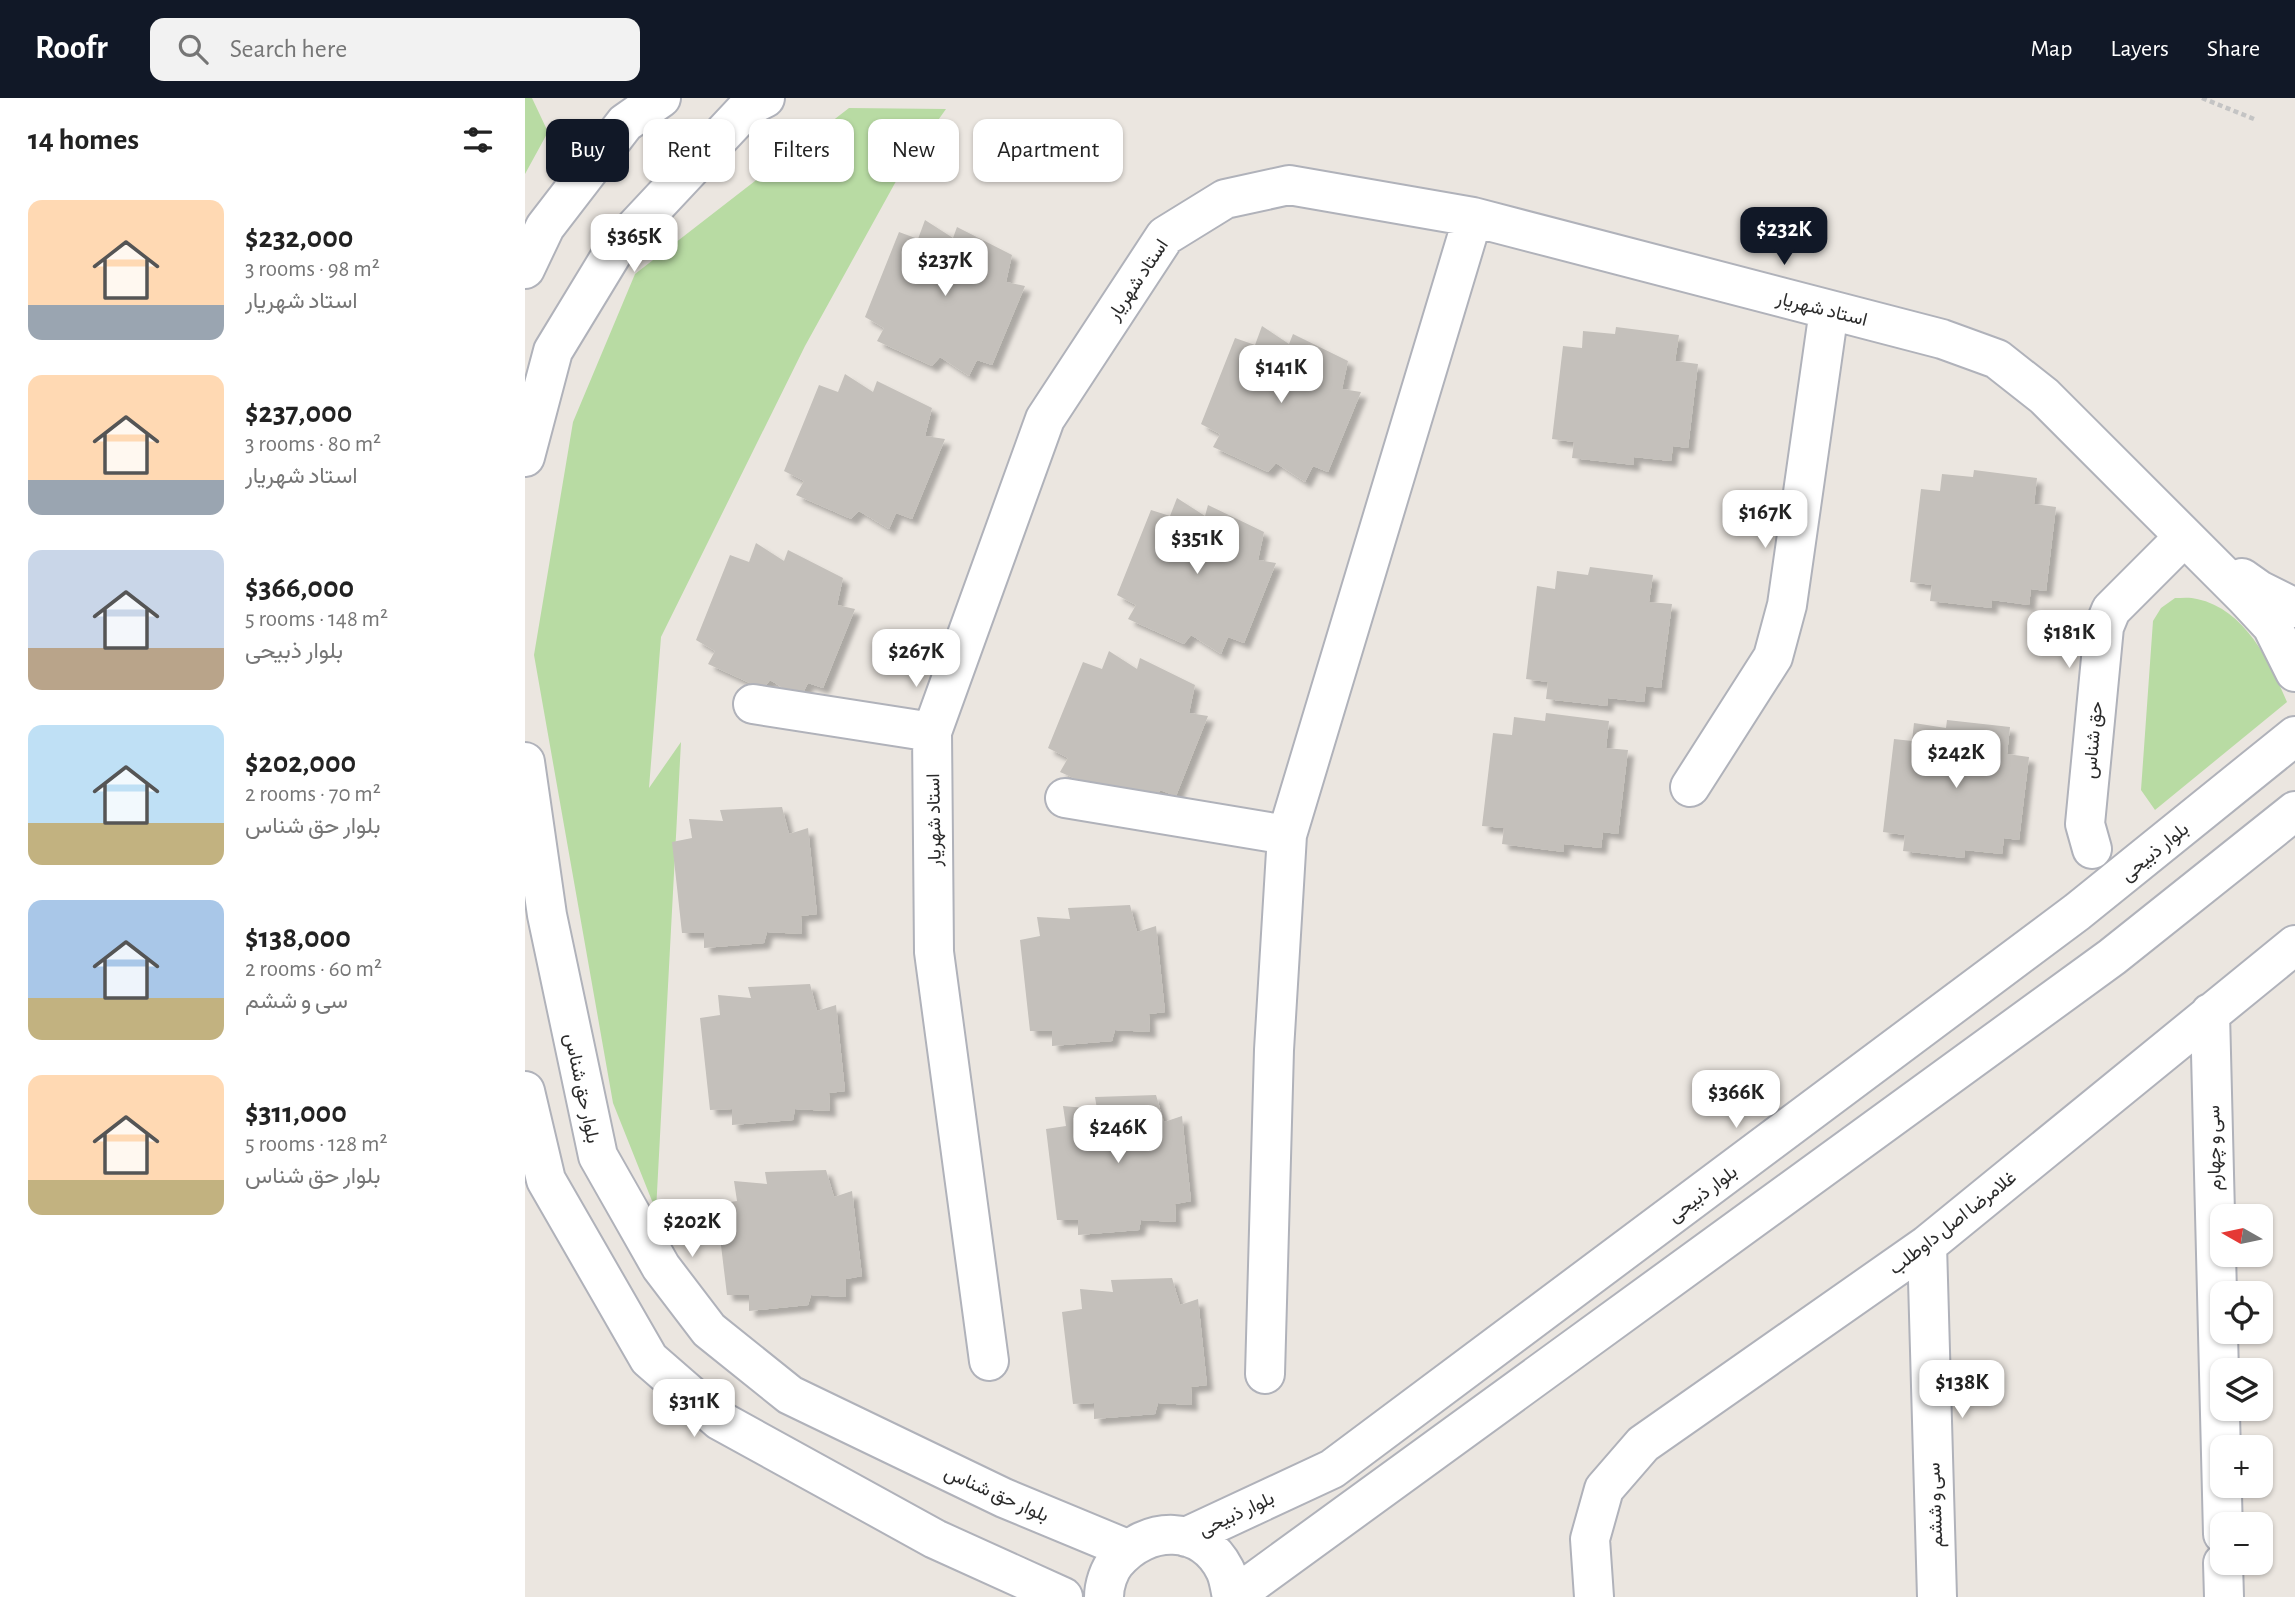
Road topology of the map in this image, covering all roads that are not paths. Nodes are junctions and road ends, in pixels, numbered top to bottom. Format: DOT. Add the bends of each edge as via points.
graph roads {
  1 [pos="661,98"];
  2 [pos="765,98"];
  3 [pos="1473,217"];
  4 [pos="525,269"];
  5 [pos="1829,310"];
  6 [pos="525,457"];
  7 [pos="2183,537"];
  8 [pos="2295,608"];
  9 [pos="2295,672"];
  10 [pos="753,704"];
  11 [pos="932,732"];
  12 [pos="2295,736"];
  13 [pos="525,762"];
  14 [pos="1690,787"];
  15 [pos="1065,798"];
  16 [pos="2295,811"];
  17 [pos="1287,835"];
  18 [pos="2092,849"];
  19 [pos="2295,945"];
  20 [pos="2210,1013"];
  21 [pos="525,1091"];
  22 [pos="1927,1245"];
  23 [pos="989,1361"];
  24 [pos="1265,1374"];
  25 [pos="2222,1512"];
  26 [pos="1186,1537"];
  27 [pos="1127,1549"];
  28 [pos="2223,1575"];
  29 [pos="1063,1597"];
  30 [pos="1104,1597"];
  31 [pos="1232,1597"];
  32 [pos="1594,1597"];
  33 [pos="1937,1597"];
  34 [pos="2224,1597"];
  1 -- 4 [label="street" via="625,123 545,227"];
  2 -- 6 [label="street" via="749,106 615,249 553,351"];
  3 -- 5 [label="street, استاد شهریار"];
  3 -- 11 [label="street, استاد شهریار" via="1289,185 1225,200 1165,236 1045,419"];
  3 -- 17 [label="street"];
  5 -- 7 [label="street, استاد شهریار" via="1942,338 1997,359 2044,396"];
  5 -- 14 [label="street" via="1781,632 1773,657"];
  7 -- 8 [label="street, استاد شهریار" via="2259,590"];
  7 -- 9 [label="street, استاد شهریار" via="2272,626"];
  7 -- 18 [label="street, حق شناس" via="2111,610 2104,627 2085,824"];
  10 -- 11 [label="street"];
  11 -- 23 [label="street, استاد شهریار" via="935,952"];
  12 -- 26 [label="street, بلوار ذبیحی" via="2066,921 1332,1469"];
  13 -- 27 [label="street, بلوار حق شناس" via="547,915 598,1156 661,1267 701,1320 790,1395 1004,1497"];
  15 -- 17 [label="street"];
  16 -- 31 [label="street" via="2112,957"];
  17 -- 24 [label="street" via="1274,1050"];
  19 -- 20 [label="street, غلامرضا اصل داوطلب"];
  20 -- 22 [label="street, غلامرضا اصل داوطلب"];
  20 -- 25 [label="street, سی و چهارم"];
  21 -- 29 [label="street" via="547,1180 649,1359 719,1420 935,1539"];
  22 -- 32 [label="street, غلامرضا اصل داوطلب" via="1643,1444 1604,1489 1590,1539"];
  22 -- 33 [label="street, سی و ششم"];
  26 -- 27 [label="street" via="1165,1534 1145,1538"];
  26 -- 31 [label="street" via="1210,1549 1226,1571"];
  27 -- 30 [label="street" via="1111,1568"];
  28 -- 34 [label="street"];
}
